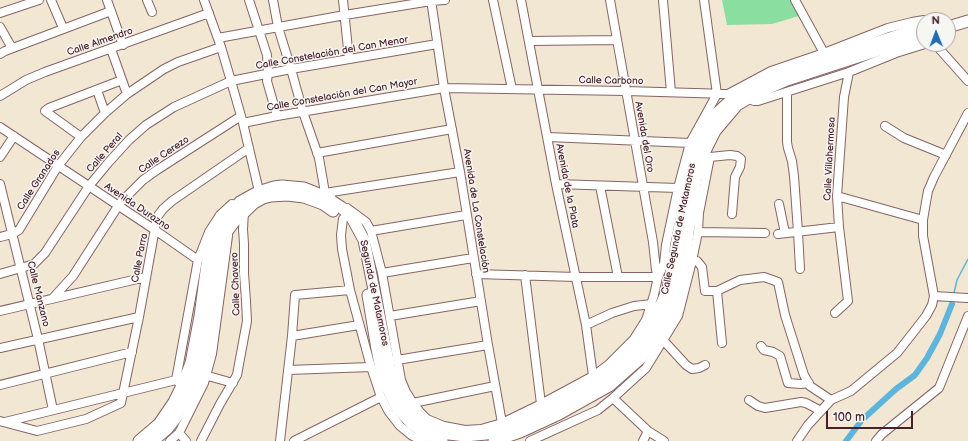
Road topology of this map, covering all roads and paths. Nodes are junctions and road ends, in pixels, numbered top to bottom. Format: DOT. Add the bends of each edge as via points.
graph roads {
  1 [pos="39,0"];
  2 [pos="51,0"];
  3 [pos="107,0"];
  4 [pos="147,0"];
  5 [pos="204,0"];
  6 [pos="249,0"];
  7 [pos="273,0"];
  8 [pos="343,0"];
  9 [pos="445,0"];
  10 [pos="493,0"];
  11 [pos="521,0"];
  12 [pos="610,0"];
  13 [pos="663,0"];
  14 [pos="704,0"];
  15 [pos="795,0"];
  16 [pos="431,1"];
  17 [pos="111,11"];
  18 [pos="152,12"];
  19 [pos="209,13"];
  20 [pos="0,14"];
  21 [pos="968,14"];
  22 [pos="345,15"];
  23 [pos="956,18"];
  24 [pos="968,20"];
  25 [pos="916,21"];
  26 [pos="956,24"];
  27 [pos="0,27"];
  28 [pos="278,27"];
  29 [pos="63,28"];
  30 [pos="259,30"];
  31 [pos="916,30"];
  32 [pos="218,38"];
  33 [pos="916,38"];
  34 [pos="617,40"];
  35 [pos="529,41"];
  36 [pos="437,44"];
  37 [pos="123,45"];
  38 [pos="916,46"];
  39 [pos="221,47"];
  40 [pos="12,48"];
  41 [pos="111,49"];
  42 [pos="824,52"];
  43 [pos="942,52"];
  44 [pos="0,54"];
  45 [pos="349,59"];
  46 [pos="291,69"];
  47 [pos="849,72"];
  48 [pos="268,74"];
  49 [pos="122,80"];
  50 [pos="231,81"];
  51 [pos="968,81"];
  52 [pos="444,88"];
  53 [pos="512,89"];
  54 [pos="538,89"];
  55 [pos="97,90"];
  56 [pos="626,91"];
  57 [pos="671,92"];
  58 [pos="787,92"];
  59 [pos="127,94"];
  60 [pos="717,94"];
  61 [pos="728,94"];
  62 [pos="0,96"];
  63 [pos="744,97"];
  64 [pos="105,112"];
  65 [pos="303,112"];
  66 [pos="968,113"];
  67 [pos="277,116"];
  68 [pos="242,119"];
  69 [pos="886,126"];
  70 [pos="0,127"];
  71 [pos="452,129"];
  72 [pos="14,136"];
  73 [pos="82,136"];
  74 [pos="548,137"];
  75 [pos="635,141"];
  76 [pos="690,143"];
  77 [pos="249,148"];
  78 [pos="317,153"];
  79 [pos="946,155"];
  80 [pos="0,157"];
  81 [pos="58,166"];
  82 [pos="460,172"];
  83 [pos="696,180"];
  84 [pos="0,184"];
  85 [pos="556,184"];
  86 [pos="89,186"];
  87 [pos="600,186"];
  88 [pos="258,187"];
  89 [pos="643,187"];
  90 [pos="678,188"];
  91 [pos="837,196"];
  92 [pos="324,198"];
  93 [pos="2,201"];
  94 [pos="779,204"];
  95 [pos="241,205"];
  96 [pos="119,206"];
  97 [pos="699,213"];
  98 [pos="732,214"];
  99 [pos="466,215"];
  100 [pos="342,219"];
  101 [pos="923,220"];
  102 [pos="839,227"];
  103 [pos="155,230"];
  104 [pos="371,231"];
  105 [pos="698,232"];
  106 [pos="798,232"];
  107 [pos="765,233"];
  108 [pos="12,234"];
  109 [pos="0,237"];
  110 [pos="473,258"];
  111 [pos="198,260"];
  112 [pos="692,261"];
  113 [pos="21,268"];
  114 [pos="800,269"];
  115 [pos="382,273"];
  116 [pos="0,274"];
  117 [pos="476,274"];
  118 [pos="525,276"];
  119 [pos="146,277"];
  120 [pos="576,277"];
  121 [pos="618,277"];
  122 [pos="658,277"];
  123 [pos="350,290"];
  124 [pos="717,291"];
  125 [pos="934,296"];
  126 [pos="968,298"];
  127 [pos="52,299"];
  128 [pos="481,301"];
  129 [pos="30,304"];
  130 [pos="652,304"];
  131 [pos="0,311"];
  132 [pos="834,313"];
  133 [pos="390,316"];
  134 [pos="968,316"];
  135 [pos="139,317"];
  136 [pos="360,325"];
  137 [pos="586,325"];
  138 [pos="292,336"];
  139 [pos="38,339"];
  140 [pos="663,340"];
  141 [pos="722,343"];
  142 [pos="488,345"];
  143 [pos="761,346"];
  144 [pos="0,348"];
  145 [pos="132,352"];
  146 [pos="398,360"];
  147 [pos="705,365"];
  148 [pos="371,367"];
  149 [pos="288,370"];
  150 [pos="46,373"];
  151 [pos="202,375"];
  152 [pos="593,376"];
  153 [pos="389,382"];
  154 [pos="179,383"];
  155 [pos="233,383"];
  156 [pos="809,383"];
  157 [pos="0,385"];
  158 [pos="495,386"];
  159 [pos="123,393"];
  160 [pos="381,397"];
  161 [pos="614,398"];
  162 [pos="749,400"];
  163 [pos="831,400"];
  164 [pos="413,403"];
  165 [pos="541,404"];
  166 [pos="53,410"];
  167 [pos="821,411"];
  168 [pos="559,414"];
  169 [pos="2,422"];
  170 [pos="502,423"];
  171 [pos="648,431"];
  172 [pos="311,432"];
  173 [pos="179,433"];
  174 [pos="446,439"];
  175 [pos="139,441"];
  176 [pos="153,441"];
  177 [pos="170,441"];
  178 [pos="186,441"];
  179 [pos="201,441"];
  180 [pos="280,441"];
  181 [pos="294,441"];
  182 [pos="308,441"];
  183 [pos="422,441"];
  184 [pos="494,441"];
  185 [pos="532,441"];
  186 [pos="643,441"];
  187 [pos="664,441"];
  188 [pos="797,441"];
  189 [pos="876,441"];
  1 -- 20 [label="street"];
  2 -- 29 [label="street"];
  3 -- 17 [label="street"];
  4 -- 18 [label="street"];
  5 -- 19 [label="street"];
  6 -- 30 [label="street"];
  7 -- 28 [label="street"];
  8 -- 22 [label="street"];
  9 -- 16 [label="street"];
  10 -- 53 [label="street"];
  11 -- 35 [label="street, Avenida de la Plata"];
  12 -- 34 [label="street, Avenida del Oro"];
  13 -- 57 [label="street"];
  14 -- 60 [label="street"];
  15 -- 42 [label="street"];
  16 -- 22 [label="street"];
  16 -- 36 [label="street, Avenida de La Constelación"];
  17 -- 29 [label="street"];
  17 -- 37 [label="street"];
  19 -- 32 [label="street"];
  19 -- 37 [label="street, Calle Almendro"];
  21 -- 23 [label="main road"];
  22 -- 28 [label="street"];
  22 -- 45 [label="street"];
  24 -- 26 [label="main road"];
  25 -- 42 [label="street, Calle Carbono" via="888,28"];
  27 -- 40 [label="street"];
  28 -- 30 [label="street"];
  28 -- 46 [label="street"];
  29 -- 40 [label="street"];
  30 -- 32 [label="street"];
  30 -- 48 [label="street" via="267,55"];
  31 -- 63 [label="main road, Calle Segunda de Matamoros" via="782,73 758,83"];
  32 -- 39 [label="street"];
  33 -- 63 [label="main road, Calle Segunda de Matamoros" via="787,80"];
  34 -- 35 [label="street"];
  34 -- 56 [label="street, Avenida del Oro"];
  35 -- 54 [label="street, Avenida de la Plata"];
  36 -- 45 [label="street, Calle Constelación del Can Menor"];
  36 -- 52 [label="street, Avenida de La Constelación"];
  37 -- 41 [label="street, Calle Almendro"];
  38 -- 47 [label="street"];
  39 -- 50 [label="street"];
  39 -- 59 [label="street, Calle Granados" via="164,69"];
  40 -- 44 [label="street"];
  41 -- 49 [label="street"];
  41 -- 62 [label="street, Calle Almendro" via="26,80"];
  42 -- 61 [label="street, Calle Carbono" via="770,71"];
  43 -- 51 [label="street"];
  45 -- 46 [label="street, Calle Constelación del Can Menor"];
  46 -- 48 [label="street, Calle Constelación del Can Menor"];
  46 -- 65 [label="street"];
  47 -- 58 [label="street"];
  47 -- 91 [label="street, Calle Villahermosa" via="844,97"];
  48 -- 50 [label="street, Calle Constelación del Can Menor"];
  48 -- 67 [label="street" via="267,81"];
  49 -- 55 [label="street"];
  49 -- 59 [label="street"];
  50 -- 68 [label="street"];
  50 -- 86 [label="street, Calle Peral" via="174,107 146,125 129,140"];
  52 -- 53 [label="street, Calle Carbono"];
  52 -- 65 [label="street, Calle Constelación del Can Mayor"];
  52 -- 71 [label="street, Avenida de La Constelación"];
  53 -- 54 [label="street, Calle Carbono"];
  54 -- 56 [label="street, Calle Carbono"];
  54 -- 74 [label="street, Avenida de la Plata"];
  55 -- 64 [label="street"];
  55 -- 73 [label="street" via="45,111"];
  56 -- 57 [label="street, Calle Carbono"];
  56 -- 75 [label="street, Avenida del Oro"];
  57 -- 60 [label="street, Calle Carbono"];
  58 -- 63 [label="street" via="758,101"];
  58 -- 106 [label="street" via="787,142 794,176"];
  59 -- 64 [label="street, Calle Granados"];
  60 -- 61 [label="street, Calle Carbono"];
  60 -- 76 [label="street"];
  61 -- 63 [label="street"];
  63 -- 83 [label="main road, Calle Segunda de Matamoros" via="715,131 703,155"];
  63 -- 174 [label="main road, Calle Segunda de Matamoros" via="729,102 716,113 697,147 668,289 654,323 642,341 610,374 575,395 505,428 486,434"];
  64 -- 73 [label="street, Calle Granados"];
  65 -- 67 [label="street, Calle Constelación del Can Mayor"];
  65 -- 78 [label="street"];
  66 -- 79 [label="street"];
  67 -- 68 [label="street, Calle Constelación del Can Mayor"];
  68 -- 77 [label="street"];
  68 -- 96 [label="street, Calle Cerezo" via="157,170 143,180"];
  69 -- 79 [label="street" via="904,138"];
  70 -- 72 [label="street, Avenida Durazno"];
  71 -- 78 [label="street"];
  71 -- 82 [label="street, Avenida de La Constelación"];
  72 -- 80 [label="street"];
  72 -- 81 [label="street, Avenida Durazno"];
  73 -- 81 [label="street, Calle Granados"];
  74 -- 75 [label="street"];
  74 -- 85 [label="street, Avenida de la Plata"];
  75 -- 76 [label="street"];
  75 -- 89 [label="street, Avenida del Oro"];
  76 -- 90 [label="street"];
  77 -- 88 [label="street"];
  77 -- 103 [label="street, Calle Parra" via="163,208 157,217"];
  78 -- 92 [label="street"];
  79 -- 101 [label="street" via="928,191"];
  81 -- 86 [label="street, Avenida Durazno"];
  81 -- 108 [label="street, Calle Granados" via="19,230"];
  82 -- 92 [label="street"];
  82 -- 99 [label="street, Avenida de La Constelación"];
  83 -- 97 [label="street"];
  83 -- 168 [label="main road, Calle Segunda de Matamoros" via="679,289 662,328 642,357 619,378"];
  84 -- 93 [label="street, Calle Manzano"];
  85 -- 87 [label="street"];
  85 -- 120 [label="street, Avenida de la Plata"];
  86 -- 96 [label="street, Avenida Durazno"];
  86 -- 113 [label="street, Calle Peral" via="45,253 34,264"];
  87 -- 89 [label="street"];
  87 -- 121 [label="street"];
  88 -- 92 [label="street" via="278,183 302,185 314,188"];
  88 -- 95 [label="street"];
  89 -- 90 [label="street"];
  89 -- 122 [label="street, Avenida del Oro"];
  90 -- 122 [label="street" via="664,264"];
  91 -- 101 [label="street"];
  91 -- 102 [label="street, Calle Villahermosa"];
  92 -- 95 [label="main road, Segunda de Matamoros" via="304,193 271,196"];
  92 -- 100 [label="main road, Segunda de Matamoros"];
  92 -- 104 [label="street" via="341,202 366,222"];
  92 -- 153 [label="main road, Segunda de Matamoros" via="341,207 352,218 364,240"];
  93 -- 108 [label="street, Calle Manzano"];
  94 -- 106 [label="street" via="781,234"];
  95 -- 111 [label="street" via="220,215 209,232"];
  95 -- 151 [label="main road" via="223,240 217,262 213,318 201,365"];
  95 -- 154 [label="main road" via="221,224 210,246 191,363"];
  95 -- 155 [label="street, Calle Chavero" via="247,321 237,376"];
  96 -- 103 [label="street, Avenida Durazno"];
  96 -- 127 [label="street, Calle Cerezo" via="73,276"];
  97 -- 98 [label="street" via="710,157 730,155 740,159 740,167 735,177"];
  97 -- 105 [label="street"];
  99 -- 104 [label="street"];
  99 -- 110 [label="street, Avenida de La Constelación"];
  100 -- 123 [label="street" via="342,249"];
  100 -- 153 [label="main road, Segunda de Matamoros" via="357,241 382,374"];
  101 -- 125 [label="street" via="923,236"];
  102 -- 106 [label="street"];
  102 -- 132 [label="street, Calle Villahermosa" via="848,301"];
  103 -- 111 [label="street, Avenida Durazno"];
  103 -- 119 [label="street, Calle Parra"];
  104 -- 115 [label="street"];
  105 -- 107 [label="street"];
  105 -- 112 [label="street"];
  106 -- 114 [label="street"];
  108 -- 109 [label="street"];
  108 -- 113 [label="street, Calle Manzano"];
  110 -- 115 [label="street"];
  110 -- 117 [label="street, Avenida de La Constelación"];
  111 -- 154 [label="street"];
  112 -- 124 [label="street" via="697,261 702,267 705,291"];
  112 -- 140 [label="street" via="678,316"];
  113 -- 116 [label="street, Calle Peral"];
  113 -- 129 [label="street, Calle Manzano"];
  115 -- 133 [label="street"];
  117 -- 118 [label="street"];
  117 -- 128 [label="street, Avenida de La Constelación"];
  118 -- 120 [label="street"];
  118 -- 165 [label="street"];
  119 -- 127 [label="street"];
  119 -- 135 [label="street, Calle Parra"];
  120 -- 121 [label="street"];
  120 -- 137 [label="street, Avenida de la Plata"];
  121 -- 122 [label="street"];
  122 -- 130 [label="street"];
  123 -- 136 [label="street"];
  123 -- 138 [label="street" via="295,295"];
  124 -- 141 [label="street"];
  124 -- 156 [label="street" via="740,280 764,277 778,282 785,315 804,375"];
  125 -- 126 [label="street"];
  125 -- 163 [label="street" via="926,316 897,353 851,391"];
  127 -- 129 [label="street"];
  128 -- 133 [label="street"];
  128 -- 142 [label="street, Avenida de La Constelación"];
  129 -- 131 [label="street"];
  129 -- 139 [label="street, Calle Manzano"];
  130 -- 137 [label="street" via="634,306"];
  130 -- 152 [label="street" via="634,339"];
  133 -- 146 [label="street"];
  134 -- 189 [label="street" via="938,388"];
  135 -- 139 [label="street"];
  135 -- 145 [label="street, Calle Parra"];
  136 -- 138 [label="street"];
  136 -- 148 [label="street"];
  137 -- 152 [label="street, Avenida de la Plata"];
  138 -- 149 [label="street"];
  139 -- 144 [label="street"];
  139 -- 150 [label="street, Calle Manzano"];
  140 -- 147 [label="street" via="692,369"];
  140 -- 161 [label="street" via="646,368"];
  142 -- 146 [label="street"];
  142 -- 158 [label="street, Avenida de La Constelación"];
  143 -- 156 [label="street" via="764,350 780,356 788,382"];
  145 -- 150 [label="street"];
  145 -- 159 [label="street, Calle Parra"];
  146 -- 164 [label="street" via="401,380"];
  148 -- 149 [label="street"];
  148 -- 160 [label="street"];
  149 -- 180 [label="street"];
  150 -- 157 [label="street"];
  150 -- 166 [label="street, Calle Manzano"];
  151 -- 155 [label="street"];
  151 -- 173 [label="street" via="204,383"];
  151 -- 176 [label="main road" via="175,419"];
  152 -- 165 [label="street"];
  153 -- 174 [label="main road, Calle Segunda de Matamoros" via="390,394 405,418 429,436"];
  154 -- 159 [label="street, Calle Parra"];
  154 -- 175 [label="main road" via="174,402 159,424"];
  155 -- 179 [label="street, Calle Chavero"];
  156 -- 163 [label="street"];
  158 -- 164 [label="street"];
  158 -- 170 [label="street, Avenida de La Constelación"];
  159 -- 166 [label="street, Calle Parra"];
  159 -- 169 [label="street, Calle Parra" via="121,403 86,419 37,431"];
  160 -- 172 [label="street"];
  160 -- 183 [label="street" via="400,426"];
  161 -- 171 [label="street"];
  161 -- 185 [label="street" via="598,410"];
  162 -- 167 [label="street" via="765,408 801,402"];
  163 -- 167 [label="street"];
  164 -- 170 [label="street" via="427,419 444,426 466,430"];
  165 -- 170 [label="street"];
  166 -- 169 [label="street, Calle Parra"];
  167 -- 188 [label="street"];
  168 -- 184 [label="main road, Calle Segunda de Matamoros"];
  168 -- 185 [label="street"];
  171 -- 186 [label="street"];
  171 -- 187 [label="street"];
  172 -- 181 [label="street"];
  172 -- 182 [label="street"];
  173 -- 177 [label="street"];
  173 -- 178 [label="street"];
}
